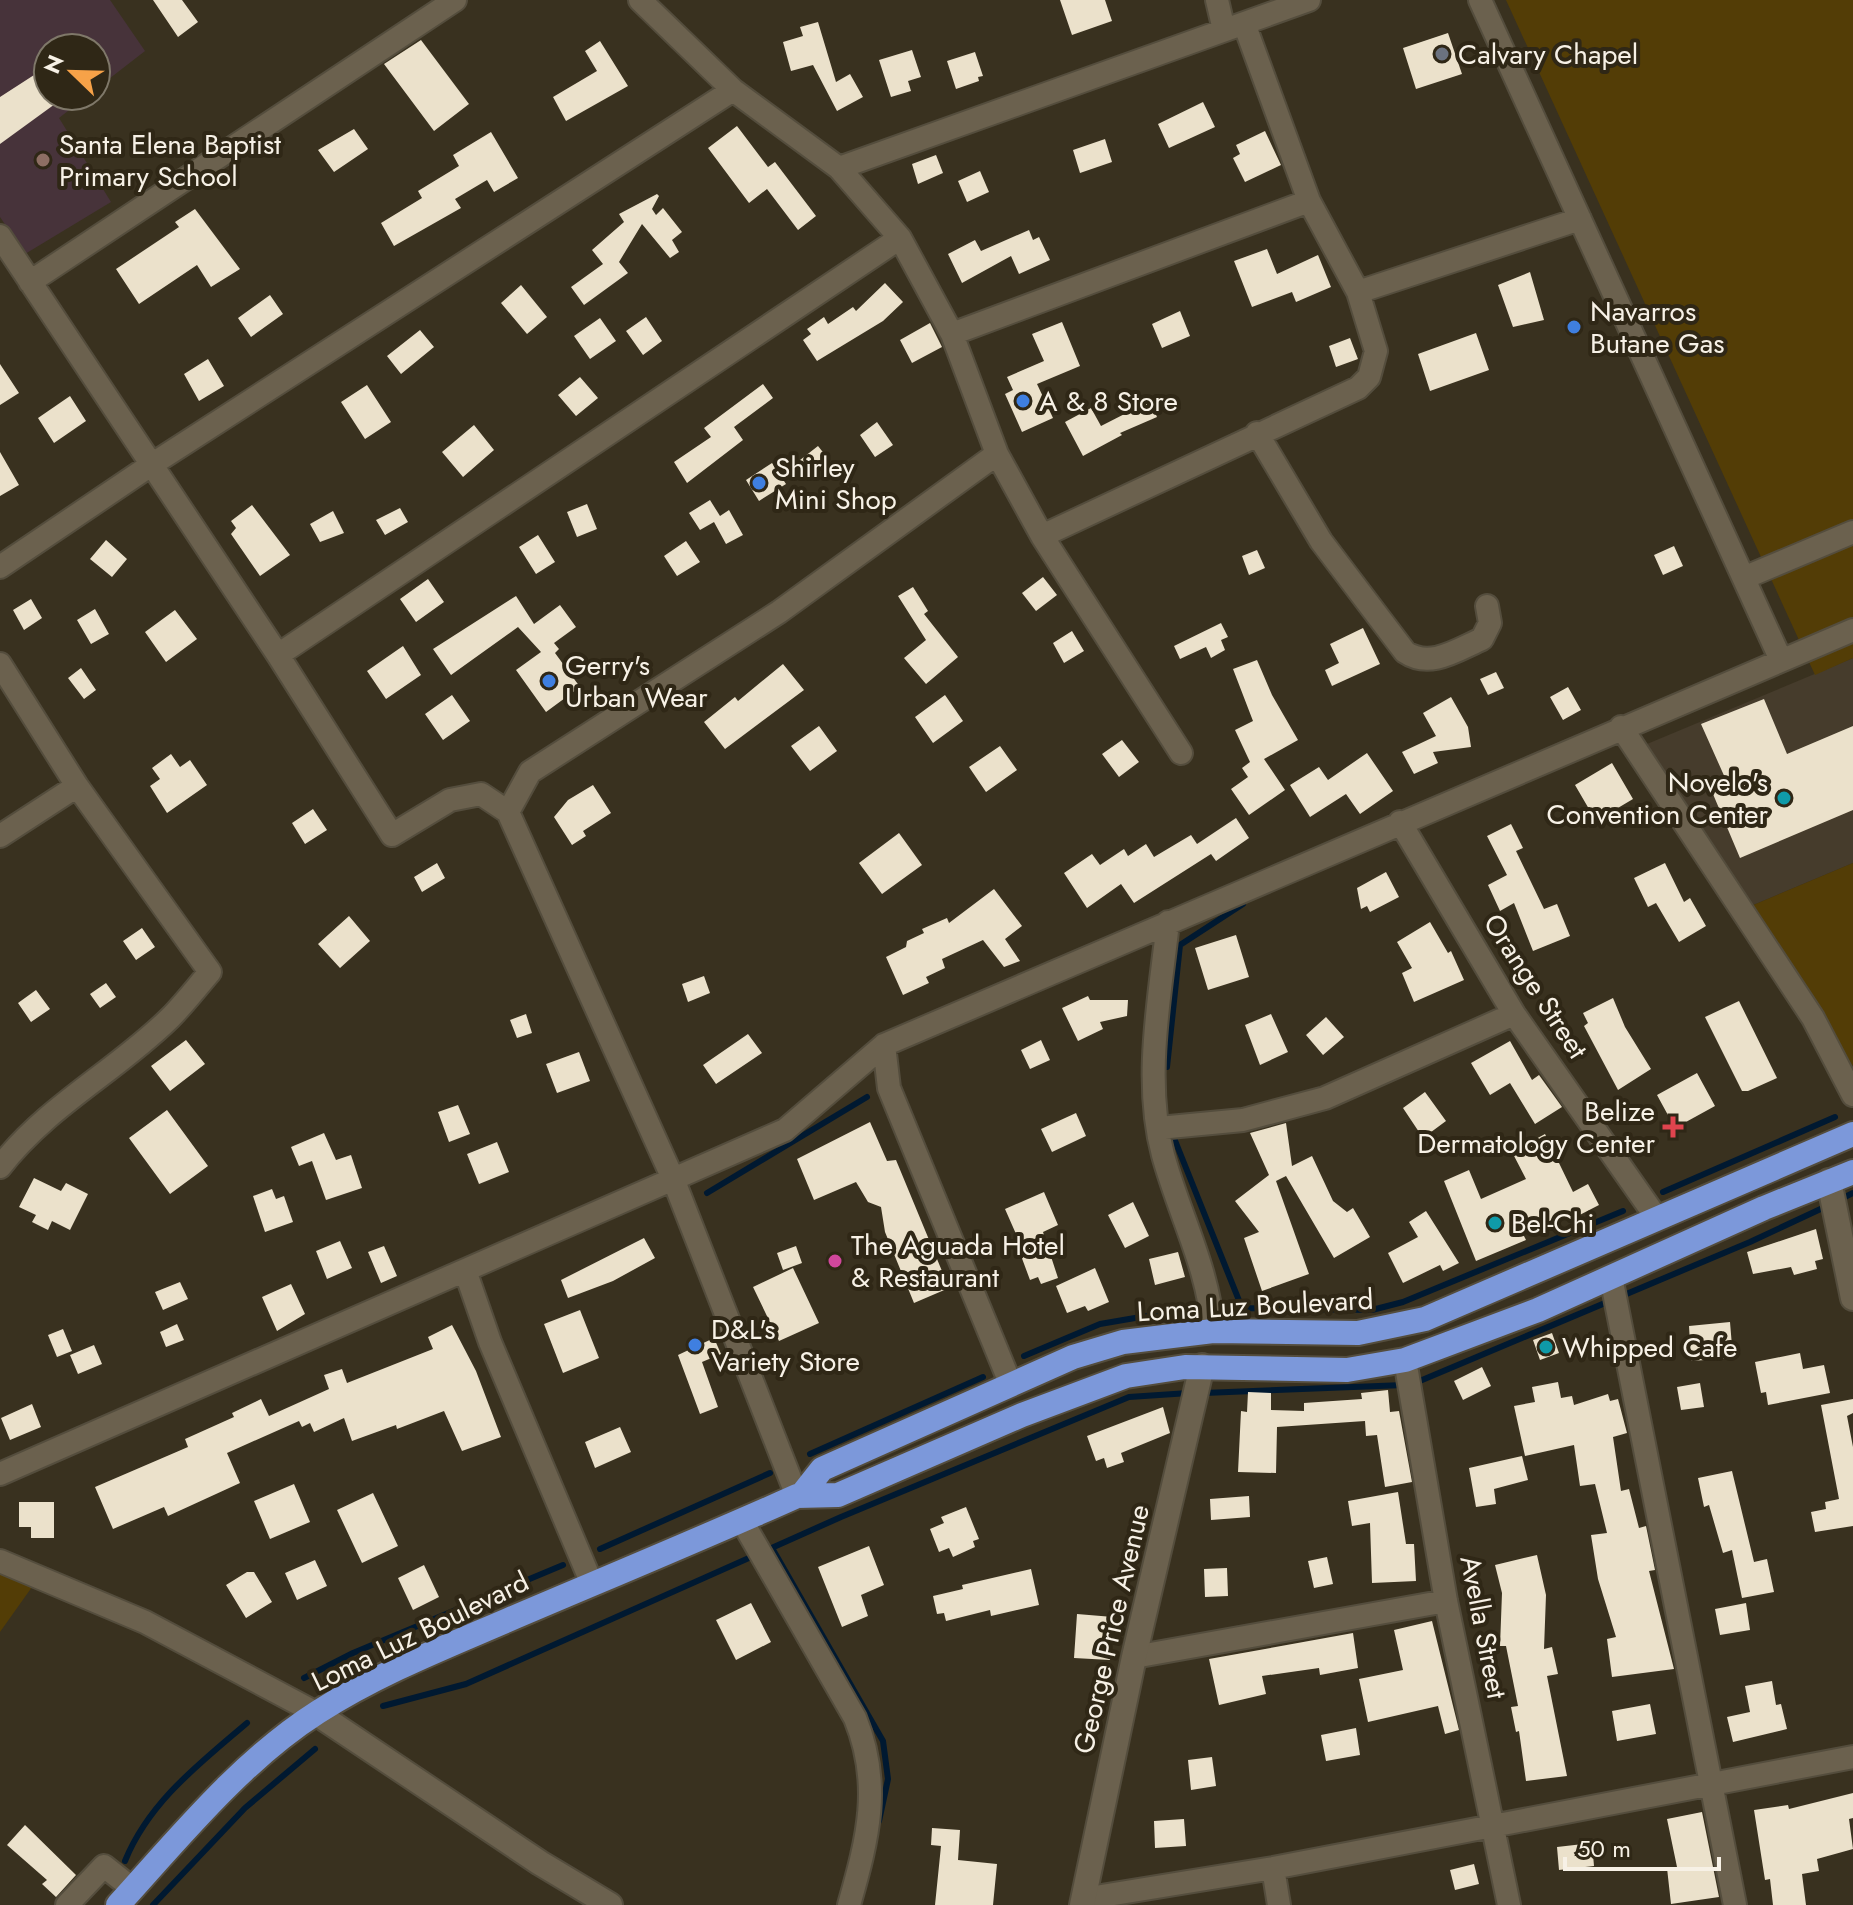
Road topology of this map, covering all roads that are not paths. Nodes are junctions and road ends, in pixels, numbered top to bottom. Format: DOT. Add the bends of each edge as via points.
graph roads {
  1 [pos="455,0"];
  2 [pos="1217,0"];
  3 [pos="1309,0"];
  4 [pos="1480,0"];
  5 [pos="650,3"];
  6 [pos="1234,28"];
  7 [pos="733,90"];
  8 [pos="839,168"];
  9 [pos="1309,201"];
  10 [pos="1580,219"];
  11 [pos="0,236"];
  12 [pos="900,238"];
  13 [pos="30,282"];
  14 [pos="1358,292"];
  15 [pos="952,334"];
  16 [pos="1257,433"];
  17 [pos="997,454"];
  18 [pos="151,465"];
  19 [pos="1853,532"];
  20 [pos="1042,536"];
  21 [pos="0,567"];
  22 [pos="1746,577"];
  23 [pos="1487,606"];
  24 [pos="1853,630"];
  25 [pos="278,655"];
  26 [pos="1780,658"];
  27 [pos="0,664"];
  28 [pos="1621,727"];
  29 [pos="1181,753"];
  30 [pos="77,786"];
  31 [pos="508,812"];
  32 [pos="1400,822"];
  33 [pos="0,836"];
  34 [pos="1168,922"];
  35 [pos="1514,1014"];
  36 [pos="884,1045"];
  37 [pos="1853,1095"];
  38 [pos="1159,1128"];
  39 [pos="1853,1134"];
  40 [pos="0,1167"];
  41 [pos="1853,1172"];
  42 [pos="674,1181"];
  43 [pos="1829,1181"];
  44 [pos="1656,1217"];
  45 [pos="466,1273"];
  46 [pos="1611,1277"];
  47 [pos="1852,1291"];
  48 [pos="1213,1331"];
  49 [pos="1405,1360"];
  50 [pos="1202,1366"];
  51 [pos="1011,1385"];
  52 [pos="0,1474"];
  53 [pos="800,1495"];
  54 [pos="742,1521"];
  55 [pos="0,1561"];
  56 [pos="592,1584"];
  57 [pos="1446,1601"];
  58 [pos="1134,1657"];
  59 [pos="316,1713"];
  60 [pos="1853,1757"];
  61 [pos="1713,1785"];
  62 [pos="1495,1824"];
  63 [pos="1273,1868"];
  64 [pos="125,1897"];
  65 [pos="1083,1902"];
  66 [pos="67,1905"];
  67 [pos="610,1905"];
  68 [pos="849,1905"];
  69 [pos="1279,1905"];
  70 [pos="1509,1905"];
  71 [pos="1735,1905"];
  1 -- 13 [label="street"];
  2 -- 6 [label="street"];
  3 -- 6 [label="street"];
  4 -- 10 [label="street"];
  5 -- 7 [label="street"];
  6 -- 8 [label="street"];
  6 -- 9 [label="street"];
  7 -- 8 [label="street"];
  7 -- 18 [label="street"];
  8 -- 12 [label="street"];
  9 -- 14 [label="street"];
  9 -- 15 [label="street"];
  10 -- 14 [label="street"];
  10 -- 22 [label="street"];
  11 -- 13 [label="street"];
  12 -- 15 [label="street"];
  12 -- 25 [label="street"];
  13 -- 18 [label="street"];
  14 -- 16 [label="street" via="1376,351 1369,377 1358,388"];
  15 -- 17 [label="street"];
  16 -- 20 [label="street"];
  16 -- 23 [label="street" via="1321,541 1405,652 1438,659 1482,639 1490,623"];
  17 -- 20 [label="street"];
  17 -- 31 [label="street" via="779,612 530,772"];
  18 -- 21 [label="street"];
  18 -- 25 [label="street"];
  19 -- 22 [label="street"];
  20 -- 29 [label="street"];
  22 -- 26 [label="street"];
  24 -- 26 [label="street"];
  25 -- 31 [label="street" via="392,835 450,800 481,794"];
  26 -- 28 [label="street"];
  27 -- 30 [label="street"];
  28 -- 32 [label="street"];
  28 -- 37 [label="street" via="1813,1018"];
  30 -- 33 [label="street"];
  30 -- 40 [label="street" via="210,972 170,1019 48,1114"];
  31 -- 42 [label="street"];
  32 -- 34 [label="street"];
  32 -- 35 [label="street, Orange Street"];
  34 -- 36 [label="street"];
  34 -- 38 [label="street" via="1154,1060"];
  35 -- 38 [label="street" via="1325,1098 1243,1120"];
  35 -- 44 [label="street, Orange Street"];
  36 -- 42 [label="street" via="785,1130"];
  36 -- 51 [label="street" via="889,1088"];
  38 -- 48 [label="street" via="1162,1152 1205,1280"];
  39 -- 44 [label="highway, Loma Luz Boulevard"];
  41 -- 43 [label="highway, Loma Luz Boulevard"];
  42 -- 45 [label="street"];
  42 -- 53 [label="street"];
  43 -- 46 [label="highway, Loma Luz Boulevard"];
  43 -- 47 [label="street"];
  44 -- 48 [label="highway, Loma Luz Boulevard" via="1425,1319 1325,1334"];
  45 -- 52 [label="street"];
  45 -- 56 [label="street"];
  46 -- 49 [label="highway, Loma Luz Boulevard"];
  46 -- 61 [label="street"];
  48 -- 51 [label="highway, Loma Luz Boulevard" via="1123,1342"];
  49 -- 50 [label="highway, Loma Luz Boulevard" via="1308,1372"];
  49 -- 57 [label="street, Avella Street"];
  50 -- 53 [label="highway, Loma Luz Boulevard" via="1126,1376 838,1495"];
  50 -- 58 [label="street, George Price Avenue"];
  51 -- 53 [label="highway, Loma Luz Boulevard" via="822,1469"];
  53 -- 54 [label="highway, Loma Luz Boulevard"];
  54 -- 56 [label="highway, Loma Luz Boulevard"];
  54 -- 68 [label="street" via="865,1742 871,1765 870,1810"];
  55 -- 59 [label="street" via="170,1634"];
  56 -- 59 [label="highway, Loma Luz Boulevard" via="392,1672"];
  57 -- 58 [label="street"];
  57 -- 62 [label="street, Avella Street"];
  58 -- 65 [label="street, George Price Avenue"];
  59 -- 64 [label="highway, Loma Luz Boulevard" via="224,1793"];
  59 -- 67 [label="street"];
  60 -- 61 [label="street"];
  61 -- 62 [label="street"];
  61 -- 71 [label="street"];
  62 -- 63 [label="street"];
  62 -- 70 [label="street, Avella Street"];
  63 -- 65 [label="street"];
  63 -- 69 [label="street"];
  64 -- 66 [label="street" via="104,1866"];
}
